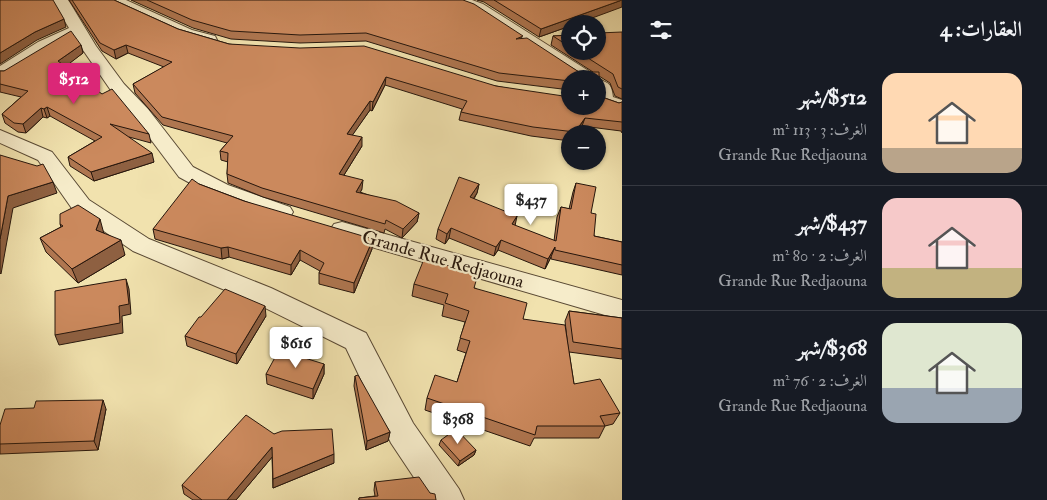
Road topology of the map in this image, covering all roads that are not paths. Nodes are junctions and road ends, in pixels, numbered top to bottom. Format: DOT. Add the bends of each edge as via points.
graph roads {
  1 [pos="60,0"];
  2 [pos="114,0"];
  3 [pos="457,0"];
  4 [pos="485,4"];
  5 [pos="79,29"];
  6 [pos="222,44"];
  7 [pos="577,70"];
  8 [pos="0,74"];
  9 [pos="606,101"];
  10 [pos="606,102"];
  11 [pos="619,104"];
  12 [pos="0,136"];
  13 [pos="622,310"];
  14 [pos="448,500"];
  1 -- 5 [label="street, Grande Rue Redjaouna"];
  2 -- 6 [label="street" via="186,33"];
  3 -- 4 [label="street"];
  4 -- 7 [label="street"];
  5 -- 8 [label="street" via="44,46"];
  5 -- 13 [label="street, Grande Rue Redjaouna" via="118,88 186,172 220,190 254,204 421,254"];
  9 -- 11 [label="street"];
  10 -- 11 [label="street"];
  12 -- 14 [label="street" via="45,156 81,205 141,245 262,295 356,341 402,433"];
}
